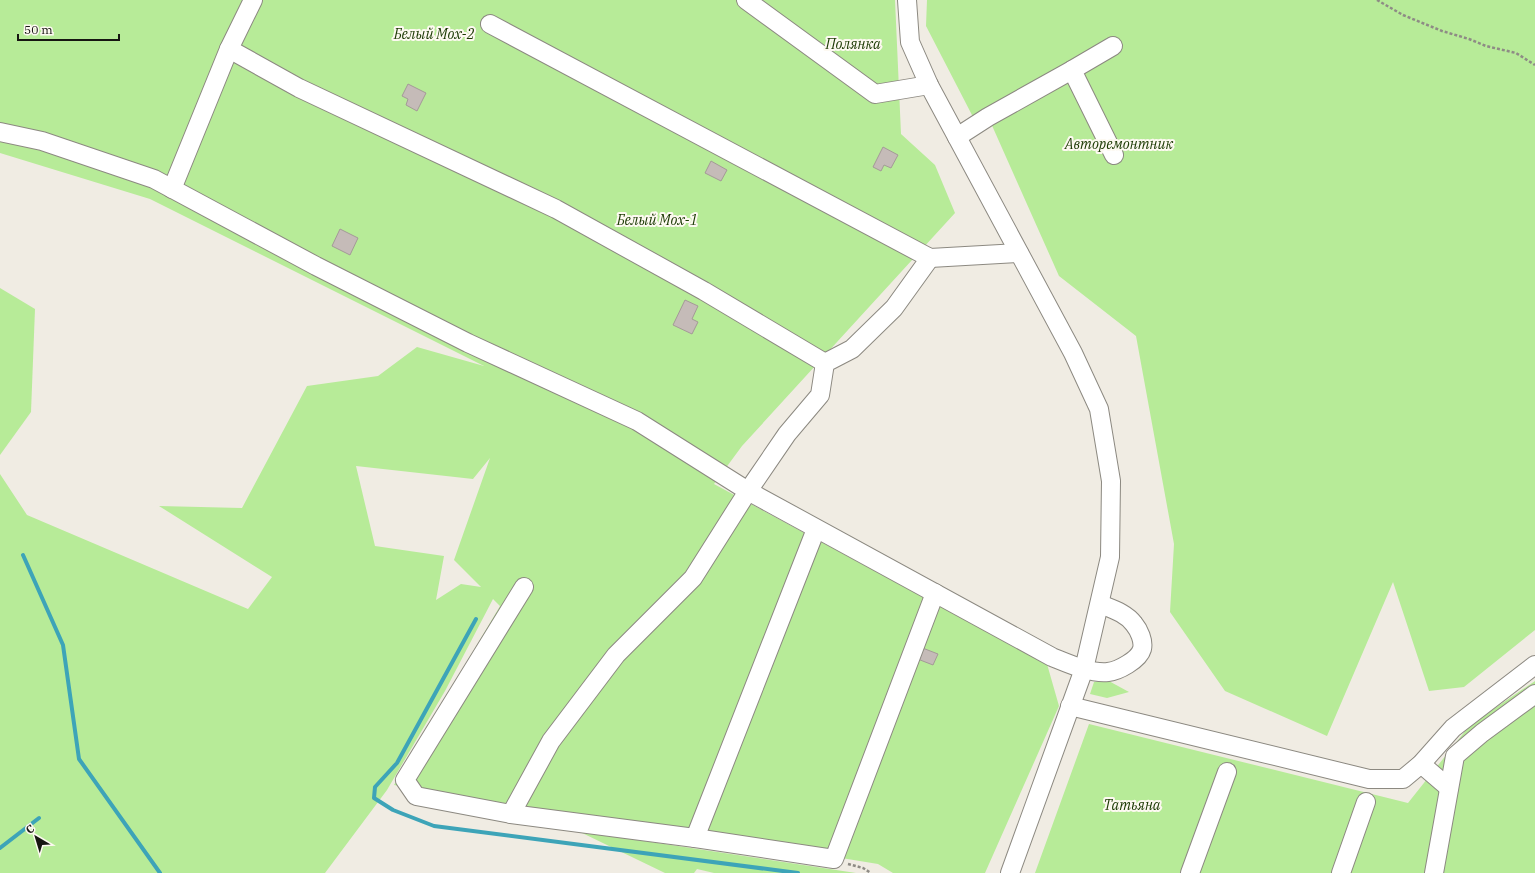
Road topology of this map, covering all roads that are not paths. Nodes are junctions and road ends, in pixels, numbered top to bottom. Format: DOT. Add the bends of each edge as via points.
graph roads {
  1 [pos="253,0"];
  2 [pos="746,0"];
  3 [pos="907,0"];
  4 [pos="490,24"];
  5 [pos="1113,46"];
  6 [pos="229,49"];
  7 [pos="1072,70"];
  8 [pos="929,85"];
  9 [pos="0,132"];
  10 [pos="957,137"];
  11 [pos="1114,155"];
  12 [pos="172,189"];
  13 [pos="1019,253"];
  14 [pos="930,258"];
  15 [pos="825,363"];
  16 [pos="748,491"];
  17 [pos="816,529"];
  18 [pos="524,587"];
  19 [pos="935,593"];
  20 [pos="1100,604"];
  21 [pos="1535,665"];
  22 [pos="1084,669"];
  23 [pos="1535,694"];
  24 [pos="1070,706"];
  25 [pos="1420,764"];
  26 [pos="1227,772"];
  27 [pos="1449,788"];
  28 [pos="1366,802"];
  29 [pos="511,814"];
  30 [pos="695,838"];
  31 [pos="1010,873"];
  32 [pos="1190,873"];
  33 [pos="1340,873"];
  34 [pos="1434,873"];
  1 -- 6 [label="street"];
  2 -- 8 [label="street" via="875,94"];
  3 -- 8 [label="street" via="910,42"];
  4 -- 14 [label="street"];
  5 -- 7 [label="street"];
  6 -- 12 [label="street"];
  6 -- 15 [label="street" via="299,88 556,209 704,291"];
  7 -- 10 [label="street"];
  7 -- 11 [label="street"];
  8 -- 10 [label="street"];
  9 -- 12 [label="street" via="42,141 154,179"];
  10 -- 13 [label="street"];
  12 -- 16 [label="street" via="468,343 637,421"];
  13 -- 14 [label="street"];
  13 -- 20 [label="street" via="1073,353 1098,409 1111,481 1110,557"];
  14 -- 15 [label="street" via="894,308 852,349"];
  15 -- 16 [label="street" via="820,395 787,434"];
  16 -- 17 [label="street"];
  16 -- 29 [label="street" via="693,578 616,655 551,741"];
  17 -- 19 [label="street"];
  17 -- 30 [label="street"];
  18 -- 29 [label="street" via="405,780 416,796"];
  19 -- 22 [label="street" via="1052,657"];
  19 -- 30 [label="street" via="834,859"];
  20 -- 22 [label="street"];
  20 -- 22 [label="street" via="1122,613 1134,623 1141,636 1142,649 1136,659 1108,672"];
  21 -- 25 [label="street" via="1453,728"];
  22 -- 24 [label="street"];
  23 -- 27 [label="street" via="1482,733 1456,756"];
  24 -- 25 [label="street" via="1369,779 1402,779"];
  24 -- 31 [label="street"];
  25 -- 27 [label="street"];
  26 -- 32 [label="street"];
  27 -- 34 [label="street"];
  28 -- 33 [label="street"];
  29 -- 30 [label="street"];
}
